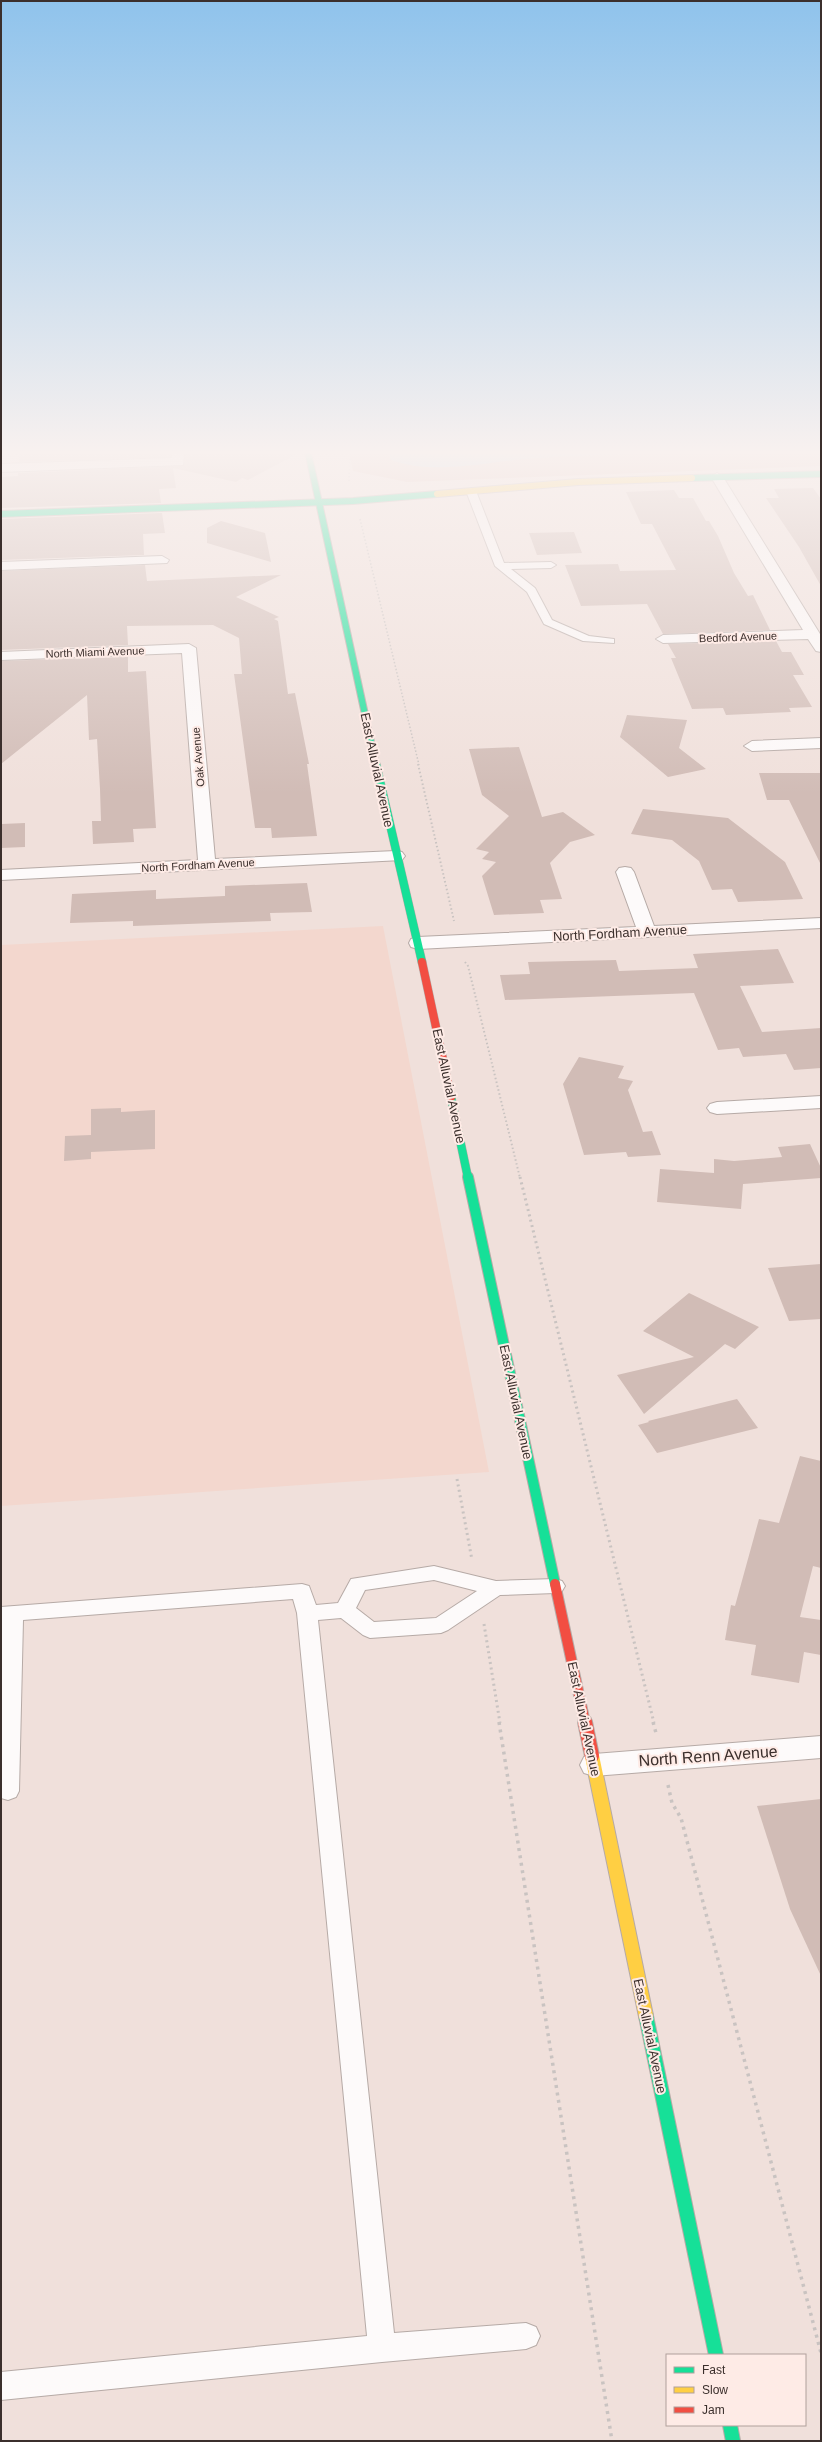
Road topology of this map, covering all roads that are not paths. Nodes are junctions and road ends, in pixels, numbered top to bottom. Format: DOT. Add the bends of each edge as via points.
graph roads {
  1 [pos="333,566"];
  2 [pos="500,566"];
  3 [pos="771,566"];
  4 [pos="813,634"];
  5 [pos="663,639"];
  6 [pos="610,641"];
  7 [pos="189,648"];
  8 [pos="821,648"];
  9 [pos="1,656"];
  10 [pos="821,743"];
  11 [pos="752,746"];
  12 [pos="396,856"];
  13 [pos="207,865"];
  14 [pos="625,872"];
  15 [pos="1,875"];
  16 [pos="821,923"];
  17 [pos="647,932"];
  18 [pos="418,943"];
  19 [pos="821,1102"];
  20 [pos="717,1108"];
  21 [pos="555,1586"];
  22 [pos="484,1590"];
  23 [pos="345,1610"];
  24 [pos="7,1613"];
  25 [pos="307,1613"];
  26 [pos="821,1747"];
  27 [pos="594,1765"];
  28 [pos="8,1791"];
  29 [pos="526,2336"];
  30 [pos="382,2348"];
  31 [pos="716,2354"];
  32 [pos="1,2386"];
  33 [pos="730,2426"];
  34 [pos="733,2441"];
  1 -- 12 [label="street, East Alluvial Avenue"];
  2 -- 6 [label="lane" via="532,590 548,622 587,639"];
  3 -- 4 [label="street"];
  4 -- 5 [label="street, Bedford Avenue"];
  4 -- 8 [label="street"];
  7 -- 9 [label="street, North Miami Avenue"];
  7 -- 13 [label="street, Oak Avenue"];
  10 -- 11 [label="street"];
  12 -- 13 [label="street, North Fordham Avenue"];
  12 -- 18 [label="street, East Alluvial Avenue"];
  13 -- 15 [label="street, North Fordham Avenue"];
  14 -- 17 [label="street"];
  16 -- 17 [label="street, North Fordham Avenue"];
  17 -- 18 [label="street, North Fordham Avenue"];
  18 -- 21 [label="street, East Alluvial Avenue"];
  19 -- 20 [label="street"];
  21 -- 22 [label="lane"];
  21 -- 27 [label="street, East Alluvial Avenue"];
  22 -- 23 [label="lane" via="441,1625 370,1630"];
  22 -- 23 [label="lane" via="434,1573 358,1584"];
  23 -- 25 [label="lane"];
  24 -- 25 [label="lane" via="302,1591"];
  24 -- 28 [label="lane"];
  25 -- 30 [label="lane"];
  26 -- 27 [label="street, North Renn Avenue"];
  27 -- 31 [label="street, East Alluvial Avenue"];
  29 -- 30 [label="lane"];
  30 -- 32 [label="lane"];
  33 -- 34 [label="street"];
}
